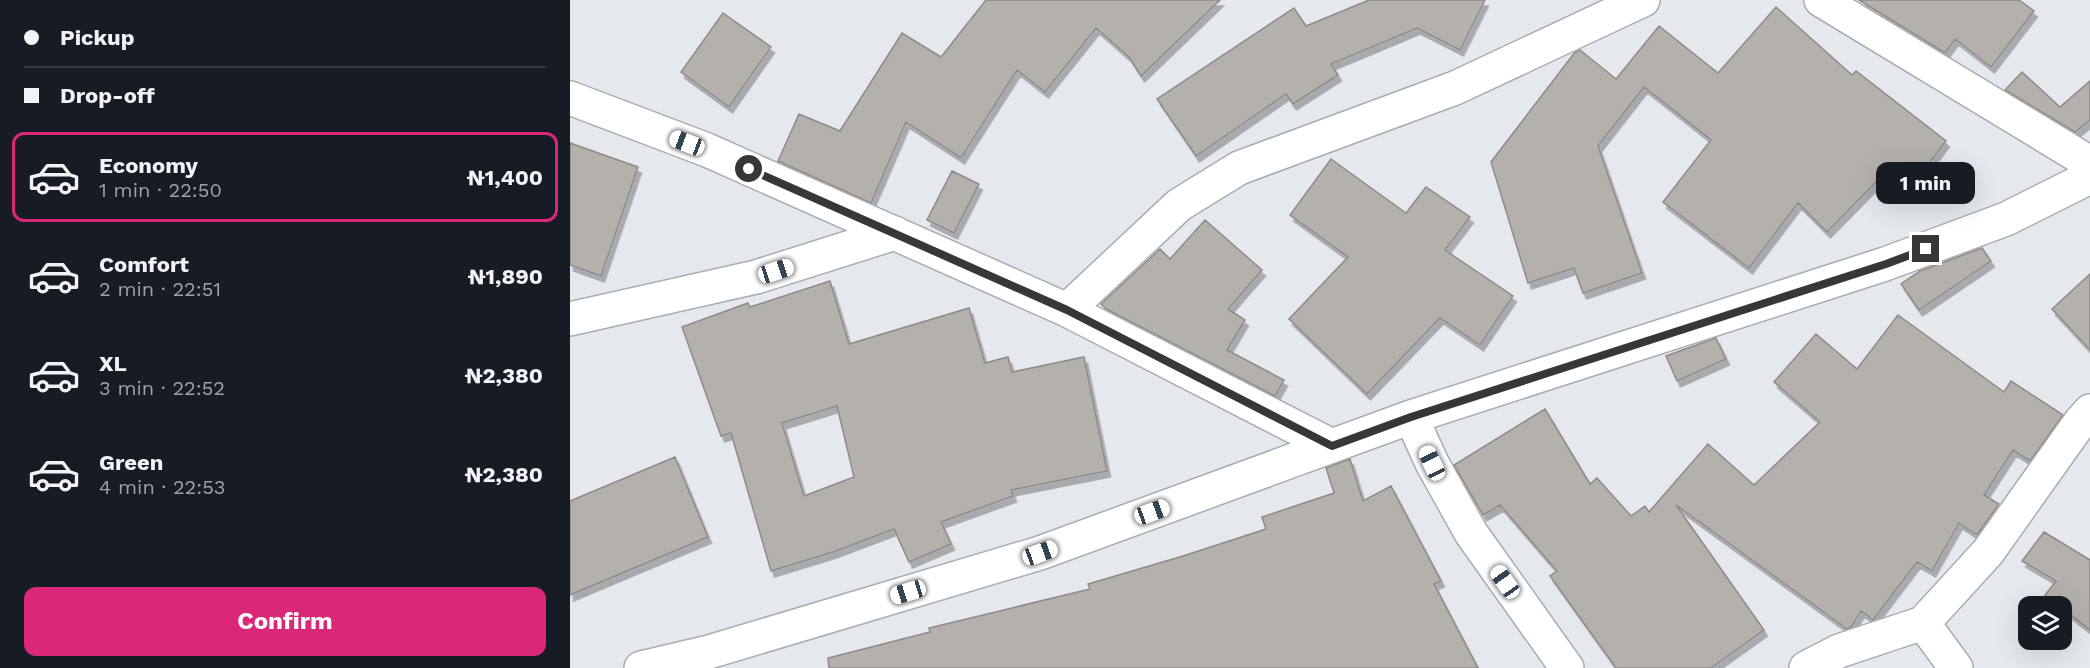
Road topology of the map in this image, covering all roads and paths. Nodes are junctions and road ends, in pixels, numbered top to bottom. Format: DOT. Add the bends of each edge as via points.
graph roads {
  1 [pos="1643,0"];
  2 [pos="1821,0"];
  3 [pos="570,98"];
  4 [pos="2090,163"];
  5 [pos="2090,177"];
  6 [pos="895,233"];
  7 [pos="1067,310"];
  8 [pos="570,319"];
  9 [pos="1411,417"];
  10 [pos="2087,421"];
  11 [pos="1332,446"];
  12 [pos="1923,623"];
  13 [pos="641,668"];
  14 [pos="1567,668"];
  15 [pos="1806,668"];
  16 [pos="1956,668"];
  1 -- 7 [label="street" via="1455,88 1239,168 1179,205"];
  2 -- 4 [label="street"];
  3 -- 6 [label="street" via="707,150"];
  5 -- 9 [label="street" via="2006,219 1886,264"];
  6 -- 7 [label="street"];
  6 -- 8 [label="street" via="756,277"];
  7 -- 11 [label="street"];
  9 -- 11 [label="street"];
  9 -- 14 [label="street" via="1471,534"];
  10 -- 12 [label="street" via="1988,552"];
  11 -- 13 [label="street" via="1040,553 709,652"];
  12 -- 15 [label="street" via="1839,651"];
  12 -- 16 [label="street"];
}
